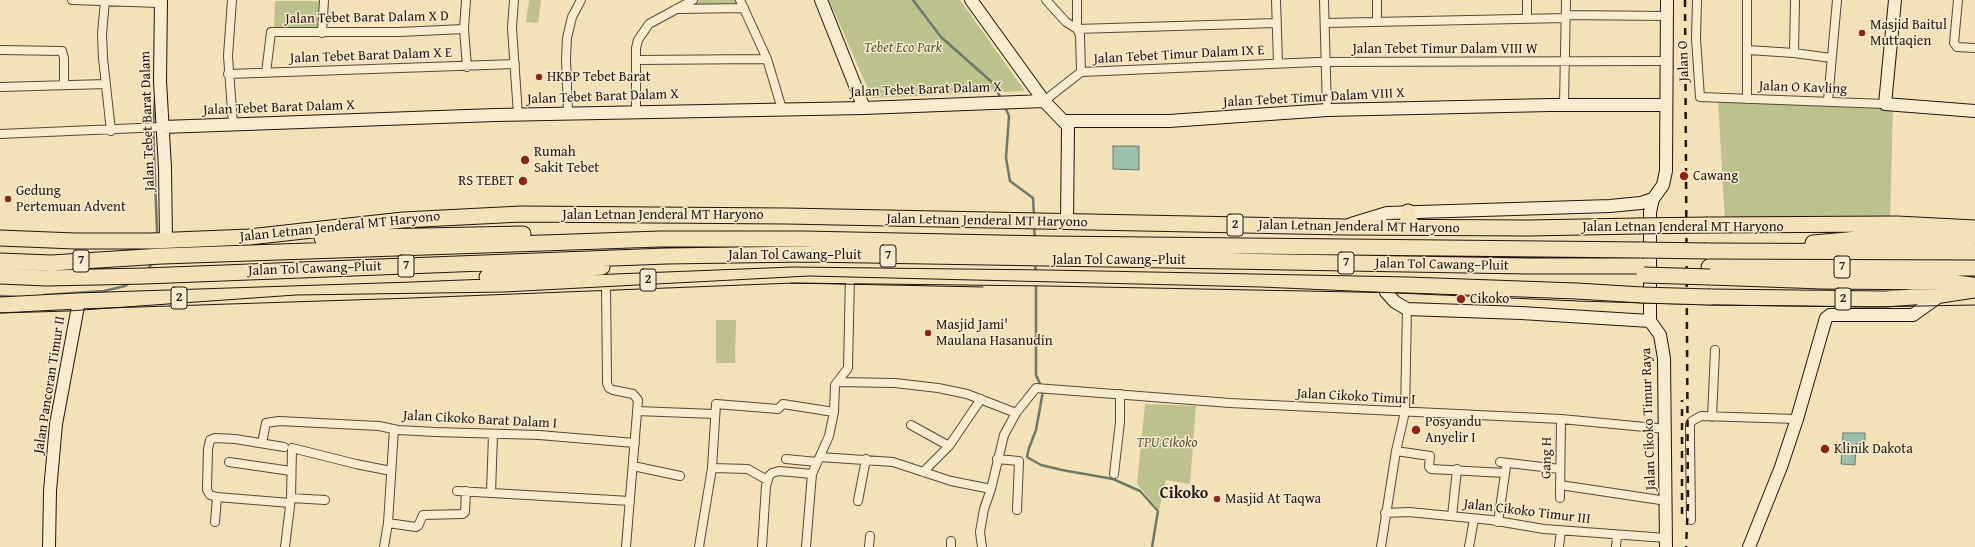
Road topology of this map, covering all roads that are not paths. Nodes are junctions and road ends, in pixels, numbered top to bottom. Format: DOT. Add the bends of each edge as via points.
graph roads {
  1 [pos="72,0"];
  2 [pos="232,0"];
  3 [pos="324,0"];
  4 [pos="466,0"];
  5 [pos="514,0"];
  6 [pos="581,0"];
  7 [pos="692,0"];
  8 [pos="821,0"];
  9 [pos="971,0"];
  10 [pos="1046,0"];
  11 [pos="1077,0"];
  12 [pos="1276,0"];
  13 [pos="1324,0"];
  14 [pos="1377,0"];
  15 [pos="1527,0"];
  16 [pos="1566,0"];
  17 [pos="1667,0"];
  18 [pos="1697,0"];
  19 [pos="1747,0"];
  20 [pos="1795,0"];
  21 [pos="1837,0"];
  22 [pos="1896,0"];
  23 [pos="1958,0"];
  24 [pos="104,1"];
  25 [pos="742,4"];
  26 [pos="160,7"];
  27 [pos="673,10"];
  28 [pos="1667,16"];
  29 [pos="1566,17"];
  30 [pos="1527,19"];
  31 [pos="1377,22"];
  32 [pos="1325,23"];
  33 [pos="1276,24"];
  34 [pos="464,29"];
  35 [pos="1076,29"];
  36 [pos="322,33"];
  37 [pos="1975,48"];
  38 [pos="0,50"];
  39 [pos="1748,50"];
  40 [pos="1794,53"];
  41 [pos="1831,58"];
  42 [pos="767,59"];
  43 [pos="636,60"];
  44 [pos="1666,61"];
  45 [pos="1325,62"];
  46 [pos="1564,62"];
  47 [pos="1278,63"];
  48 [pos="515,64"];
  49 [pos="467,67"];
  50 [pos="266,72"];
  51 [pos="1081,72"];
  52 [pos="228,74"];
  53 [pos="106,84"];
  54 [pos="64,86"];
  55 [pos="0,87"];
  56 [pos="1747,99"];
  57 [pos="1044,100"];
  58 [pos="1828,101"];
  59 [pos="1564,104"];
  60 [pos="1884,104"];
  61 [pos="1666,105"];
  62 [pos="864,108"];
  63 [pos="782,109"];
  64 [pos="1327,110"];
  65 [pos="1975,111"];
  66 [pos="636,112"];
  67 [pos="568,114"];
  68 [pos="518,115"];
  69 [pos="1064,121"];
  70 [pos="233,124"];
  71 [pos="159,128"];
  72 [pos="111,131"];
  73 [pos="0,134"];
  74 [pos="1646,207"];
  75 [pos="1408,212"];
  76 [pos="1067,223"];
  77 [pos="1344,227"];
  78 [pos="1414,227"];
  79 [pos="1975,228"];
  80 [pos="263,236"];
  81 [pos="1975,237"];
  82 [pos="0,238"];
  83 [pos="660,239"];
  84 [pos="166,240"];
  85 [pos="74,241"];
  86 [pos="0,246"];
  87 [pos="1714,251"];
  88 [pos="1975,252"];
  89 [pos="666,256"];
  90 [pos="0,261"];
  91 [pos="1975,268"];
  92 [pos="1710,272"];
  93 [pos="850,275"];
  94 [pos="0,276"];
  95 [pos="606,282"];
  96 [pos="1384,285"];
  97 [pos="1408,285"];
  98 [pos="1975,286"];
  99 [pos="383,290"];
  100 [pos="1975,290"];
  101 [pos="1941,295"];
  102 [pos="0,298"];
  103 [pos="79,301"];
  104 [pos="32,304"];
  105 [pos="0,305"];
  106 [pos="1407,309"];
  107 [pos="1650,321"];
  108 [pos="1715,350"];
  109 [pos="837,382"];
  110 [pos="1120,394"];
  111 [pos="981,399"];
  112 [pos="637,411"];
  113 [pos="834,412"];
  114 [pos="1405,412"];
  115 [pos="1016,413"];
  116 [pos="714,414"];
  117 [pos="1712,417"];
  118 [pos="1561,419"];
  119 [pos="1797,419"];
  120 [pos="911,425"];
  121 [pos="394,429"];
  122 [pos="1666,429"];
  123 [pos="493,434"];
  124 [pos="262,443"];
  125 [pos="635,444"];
  126 [pos="949,446"];
  127 [pos="284,447"];
  128 [pos="1396,451"];
  129 [pos="786,459"];
  130 [pos="819,459"];
  131 [pos="866,459"];
  132 [pos="997,459"];
  133 [pos="230,462"];
  134 [pos="633,466"];
  135 [pos="712,468"];
  136 [pos="1457,469"];
  137 [pos="1560,469"];
  138 [pos="291,470"];
  139 [pos="391,471"];
  140 [pos="923,472"];
  141 [pos="1505,472"];
  142 [pos="812,474"];
  143 [pos="1114,474"];
  144 [pos="680,476"];
  145 [pos="767,480"];
  146 [pos="1560,485"];
  147 [pos="991,489"];
  148 [pos="457,491"];
  149 [pos="466,491"];
  150 [pos="491,493"];
  151 [pos="217,497"];
  152 [pos="1560,498"];
  153 [pos="290,500"];
  154 [pos="325,500"];
  155 [pos="630,501"];
  156 [pos="858,501"];
  157 [pos="1667,501"];
  158 [pos="1017,510"];
  159 [pos="1385,513"];
  160 [pos="1452,516"];
  161 [pos="1474,518"];
  162 [pos="1691,520"];
  163 [pos="215,522"];
  164 [pos="1498,522"];
  165 [pos="388,523"];
  166 [pos="1562,531"];
  167 [pos="1617,535"];
  168 [pos="870,536"];
  169 [pos="1666,542"];
  170 [pos="49,547"];
  171 [pos="285,547"];
  172 [pos="384,547"];
  173 [pos="626,547"];
  174 [pos="699,547"];
  175 [pos="762,547"];
  176 [pos="806,547"];
  177 [pos="869,547"];
  178 [pos="982,547"];
  179 [pos="1380,547"];
  180 [pos="1469,547"];
  181 [pos="1559,547"];
  182 [pos="1616,547"];
  183 [pos="1750,547"];
  1 -- 24 [label="street"];
  2 -- 52 [label="street"];
  3 -- 36 [label="street"];
  4 -- 34 [label="street"];
  5 -- 48 [label="street" via="512,28"];
  6 -- 67 [label="street" via="572,17 567,38"];
  7 -- 27 [label="street"];
  8 -- 62 [label="street"];
  9 -- 57 [label="street"];
  10 -- 35 [label="street"];
  11 -- 35 [label="street"];
  12 -- 33 [label="street"];
  13 -- 32 [label="street"];
  14 -- 31 [label="street"];
  15 -- 30 [label="street"];
  16 -- 29 [label="street"];
  17 -- 28 [label="street"];
  18 -- 56 [label="street, Jalan O" via="1699,96"];
  19 -- 39 [label="street, Jalan O Kavling"];
  20 -- 40 [label="street"];
  21 -- 41 [label="street"];
  22 -- 60 [label="street"];
  23 -- 37 [label="street" via="1954,43 1957,47"];
  24 -- 26 [label="street"];
  24 -- 53 [label="street" via="102,34"];
  25 -- 27 [label="street"];
  25 -- 42 [label="street"];
  26 -- 71 [label="street, Jalan Tebet Barat Dalam"];
  27 -- 43 [label="street" via="649,24 642,32 636,48"];
  28 -- 29 [label="street"];
  28 -- 44 [label="street"];
  29 -- 30 [label="street"];
  29 -- 46 [label="street"];
  30 -- 31 [label="street"];
  31 -- 32 [label="street"];
  32 -- 45 [label="street"];
  33 -- 35 [label="street"];
  33 -- 47 [label="street"];
  34 -- 36 [label="street, Jalan Tebet Barat Dalam X D"];
  34 -- 49 [label="street"];
  35 -- 51 [label="street" via="1080,35"];
  36 -- 50 [label="street, Jalan Tebet Barat Dalam X D" via="271,32"];
  38 -- 54 [label="street" via="62,51"];
  39 -- 40 [label="street"];
  39 -- 56 [label="street, Jalan O Kavling"];
  40 -- 41 [label="street"];
  41 -- 58 [label="street"];
  42 -- 43 [label="street"];
  42 -- 63 [label="street"];
  43 -- 66 [label="street"];
  44 -- 46 [label="street, Jalan Tebet Timur Dalam VIII W"];
  44 -- 61 [label="street"];
  45 -- 46 [label="street, Jalan Tebet Timur Dalam VIII W"];
  45 -- 47 [label="street, Jalan Tebet Timur Dalam IX E"];
  45 -- 64 [label="street"];
  46 -- 59 [label="street"];
  47 -- 51 [label="street, Jalan Tebet Timur Dalam IX E"];
  48 -- 49 [label="street, Jalan Tebet Barat Dalam X E"];
  48 -- 68 [label="street"];
  49 -- 50 [label="street, Jalan Tebet Barat Dalam X E"];
  50 -- 52 [label="street, Jalan Tebet Barat Dalam X E"];
  51 -- 57 [label="street, Jalan Tebet Timur Dalam IX E"];
  52 -- 70 [label="street"];
  53 -- 54 [label="street"];
  53 -- 72 [label="street"];
  54 -- 55 [label="street"];
  56 -- 58 [label="street, Jalan O Kavling"];
  57 -- 62 [label="street, Jalan Tebet Barat Dalam X"];
  57 -- 69 [label="street"];
  58 -- 60 [label="street, Jalan O Kavling"];
  59 -- 61 [label="street, Jalan Tebet Timur Dalam VIII X"];
  59 -- 64 [label="street, Jalan Tebet Timur Dalam VIII X"];
  60 -- 65 [label="street"];
  61 -- 74 [label="street" via="1666,171 1662,185"];
  62 -- 63 [label="street, Jalan Tebet Barat Dalam X"];
  63 -- 66 [label="street, Jalan Tebet Barat Dalam X"];
  64 -- 69 [label="street, Jalan Tebet Timur Dalam VIII X" via="1169,121"];
  66 -- 67 [label="street, Jalan Tebet Barat Dalam X"];
  67 -- 68 [label="street, Jalan Tebet Barat Dalam X"];
  68 -- 70 [label="street, Jalan Tebet Barat Dalam X"];
  69 -- 76 [label="street" via="1070,129"];
  70 -- 71 [label="street, Jalan Tebet Barat Dalam X"];
  71 -- 72 [label="street"];
  71 -- 84 [label="street, Jalan Tebet Barat Dalam"];
  72 -- 73 [label="street"];
  74 -- 75 [label="street"];
  74 -- 107 [label="street"];
  75 -- 77 [label="street" via="1387,213"];
  75 -- 78 [label="highway" via="1408,220"];
  76 -- 77 [label="highway, Jalan Letnan Jenderal MT Haryono / 2"];
  76 -- 80 [label="highway, Jalan Letnan Jenderal MT Haryono / 2" via="802,216 500,214 402,220"];
  77 -- 78 [label="highway, Jalan Letnan Jenderal MT Haryono / 2"];
  78 -- 79 [label="highway, Jalan Letnan Jenderal MT Haryono / 2, bridge" via="1897,224"];
  80 -- 83 [label="highway" via="331,238 609,234"];
  80 -- 84 [label="highway, Jalan Letnan Jenderal MT Haryono / 2"];
  81 -- 87 [label="highway" via="1869,238"];
  82 -- 85 [label="highway, Jalan Letnan Jenderal MT Haryono / 2"];
  83 -- 87 [label="highway, Jalan Tol Cawang–Pluit / 7, bridge"];
  83 -- 90 [label="highway, Jalan Tol Cawang–Pluit / 7" via="162,256 51,263"];
  84 -- 85 [label="highway, Jalan Letnan Jenderal MT Haryono / 2"];
  85 -- 86 [label="highway, 2" via="45,248"];
  87 -- 88 [label="highway, 7"];
  89 -- 92 [label="highway, Jalan Tol Cawang–Pluit / 7" via="807,254 1527,266"];
  89 -- 94 [label="highway, Jalan Tol Cawang–Pluit / 7" via="138,276"];
  89 -- 99 [label="highway" via="583,270 426,281"];
  91 -- 92 [label="highway, 7"];
  92 -- 98 [label="highway" via="1822,281 1948,282"];
  93 -- 95 [label="highway, 2"];
  93 -- 96 [label="highway, 2"];
  93 -- 109 [label="street" via="848,365 847,371"];
  95 -- 99 [label="highway, 2"];
  95 -- 112 [label="street" via="607,383 613,390 637,396"];
  96 -- 97 [label="highway, 2"];
  96 -- 106 [label="street" via="1386,292 1395,302"];
  97 -- 101 [label="highway, 2, bridge" via="1710,298 1885,299"];
  97 -- 106 [label="street" via="1403,295"];
  99 -- 103 [label="highway, 2"];
  100 -- 101 [label="highway, 2"];
  101 -- 119 [label="street" via="1913,315 1827,316"];
  102 -- 104 [label="highway, 2"];
  103 -- 104 [label="highway, 2"];
  103 -- 170 [label="street, Jalan Pancoran Timur II" via="56,424 50,491"];
  104 -- 105 [label="highway, 2"];
  106 -- 107 [label="street"];
  106 -- 114 [label="street"];
  107 -- 122 [label="street, Jalan Cikoko Timur Raya" via="1660,335 1664,358"];
  108 -- 117 [label="street"];
  109 -- 111 [label="street" via="919,385"];
  109 -- 113 [label="street"];
  110 -- 114 [label="street, Jalan Cikoko Timur I" via="1230,403"];
  110 -- 115 [label="street, Jalan Cikoko Timur I" via="1036,388"];
  110 -- 143 [label="street" via="1120,422"];
  111 -- 115 [label="street"];
  111 -- 126 [label="street"];
  112 -- 116 [label="street"];
  112 -- 125 [label="street"];
  113 -- 116 [label="street" via="783,404 778,409 718,403"];
  113 -- 130 [label="street" via="829,436"];
  114 -- 118 [label="street, Jalan Cikoko Timur I"];
  114 -- 128 [label="street"];
  115 -- 132 [label="street" via="1004,435"];
  116 -- 135 [label="street"];
  117 -- 119 [label="street"];
  117 -- 162 [label="street" via="1701,416 1690,424"];
  118 -- 122 [label="street, Jalan Cikoko Timur I"];
  118 -- 137 [label="street, Gang H"];
  119 -- 183 [label="street"];
  120 -- 126 [label="street"];
  121 -- 123 [label="street, Jalan Cikoko Barat Dalam I"];
  121 -- 124 [label="street" via="379,426 268,422"];
  121 -- 139 [label="street, Jalan Cikoko Barat Dalam I"];
  122 -- 157 [label="street, Jalan Cikoko Timur Raya"];
  123 -- 125 [label="street, Jalan Cikoko Barat Dalam I" via="552,436"];
  123 -- 150 [label="street"];
  124 -- 127 [label="street"];
  124 -- 151 [label="street" via="215,438 210,440 208,490 210,495"];
  125 -- 134 [label="street"];
  126 -- 140 [label="street"];
  128 -- 136 [label="street" via="1430,456 1430,469"];
  128 -- 159 [label="street"];
  129 -- 130 [label="street"];
  130 -- 131 [label="street"];
  130 -- 142 [label="street"];
  131 -- 140 [label="street" via="894,462"];
  131 -- 156 [label="street"];
  132 -- 147 [label="street"];
  132 -- 158 [label="street" via="1020,462"];
  133 -- 138 [label="street"];
  134 -- 144 [label="street"];
  134 -- 155 [label="street"];
  135 -- 145 [label="street" via="748,469"];
  135 -- 174 [label="street"];
  136 -- 141 [label="street"];
  136 -- 160 [label="street"];
  137 -- 141 [label="street" via="1503,462"];
  137 -- 146 [label="street, Gang H"];
  138 -- 139 [label="street" via="292,448"];
  138 -- 153 [label="street"];
  139 -- 165 [label="street, Jalan Cikoko Barat Dalam I"];
  140 -- 147 [label="street"];
  141 -- 164 [label="street"];
  142 -- 145 [label="street" via="779,471 772,473"];
  142 -- 176 [label="street"];
  145 -- 175 [label="street"];
  146 -- 152 [label="street, Gang H"];
  146 -- 157 [label="street"];
  147 -- 178 [label="street" via="980,532"];
  148 -- 149 [label="street"];
  149 -- 150 [label="street"];
  149 -- 165 [label="street" via="463,514 423,515 416,527"];
  150 -- 155 [label="street"];
  151 -- 153 [label="street"];
  151 -- 163 [label="street"];
  153 -- 154 [label="street"];
  153 -- 171 [label="street"];
  155 -- 173 [label="street"];
  157 -- 169 [label="street, Jalan Cikoko Timur Raya"];
  159 -- 160 [label="street, Jalan Cikoko Timur III" via="1409,512"];
  159 -- 179 [label="street"];
  160 -- 161 [label="street, Jalan Cikoko Timur III"];
  161 -- 164 [label="street, Jalan Cikoko Timur III"];
  161 -- 180 [label="street"];
  164 -- 166 [label="street, Jalan Cikoko Timur III"];
  165 -- 172 [label="street, Jalan Cikoko Barat Dalam I"];
  166 -- 167 [label="street, Jalan Cikoko Timur III"];
  166 -- 181 [label="street"];
  167 -- 169 [label="street, Jalan Cikoko Timur III"];
  167 -- 182 [label="street"];
  168 -- 177 [label="street"];
}
